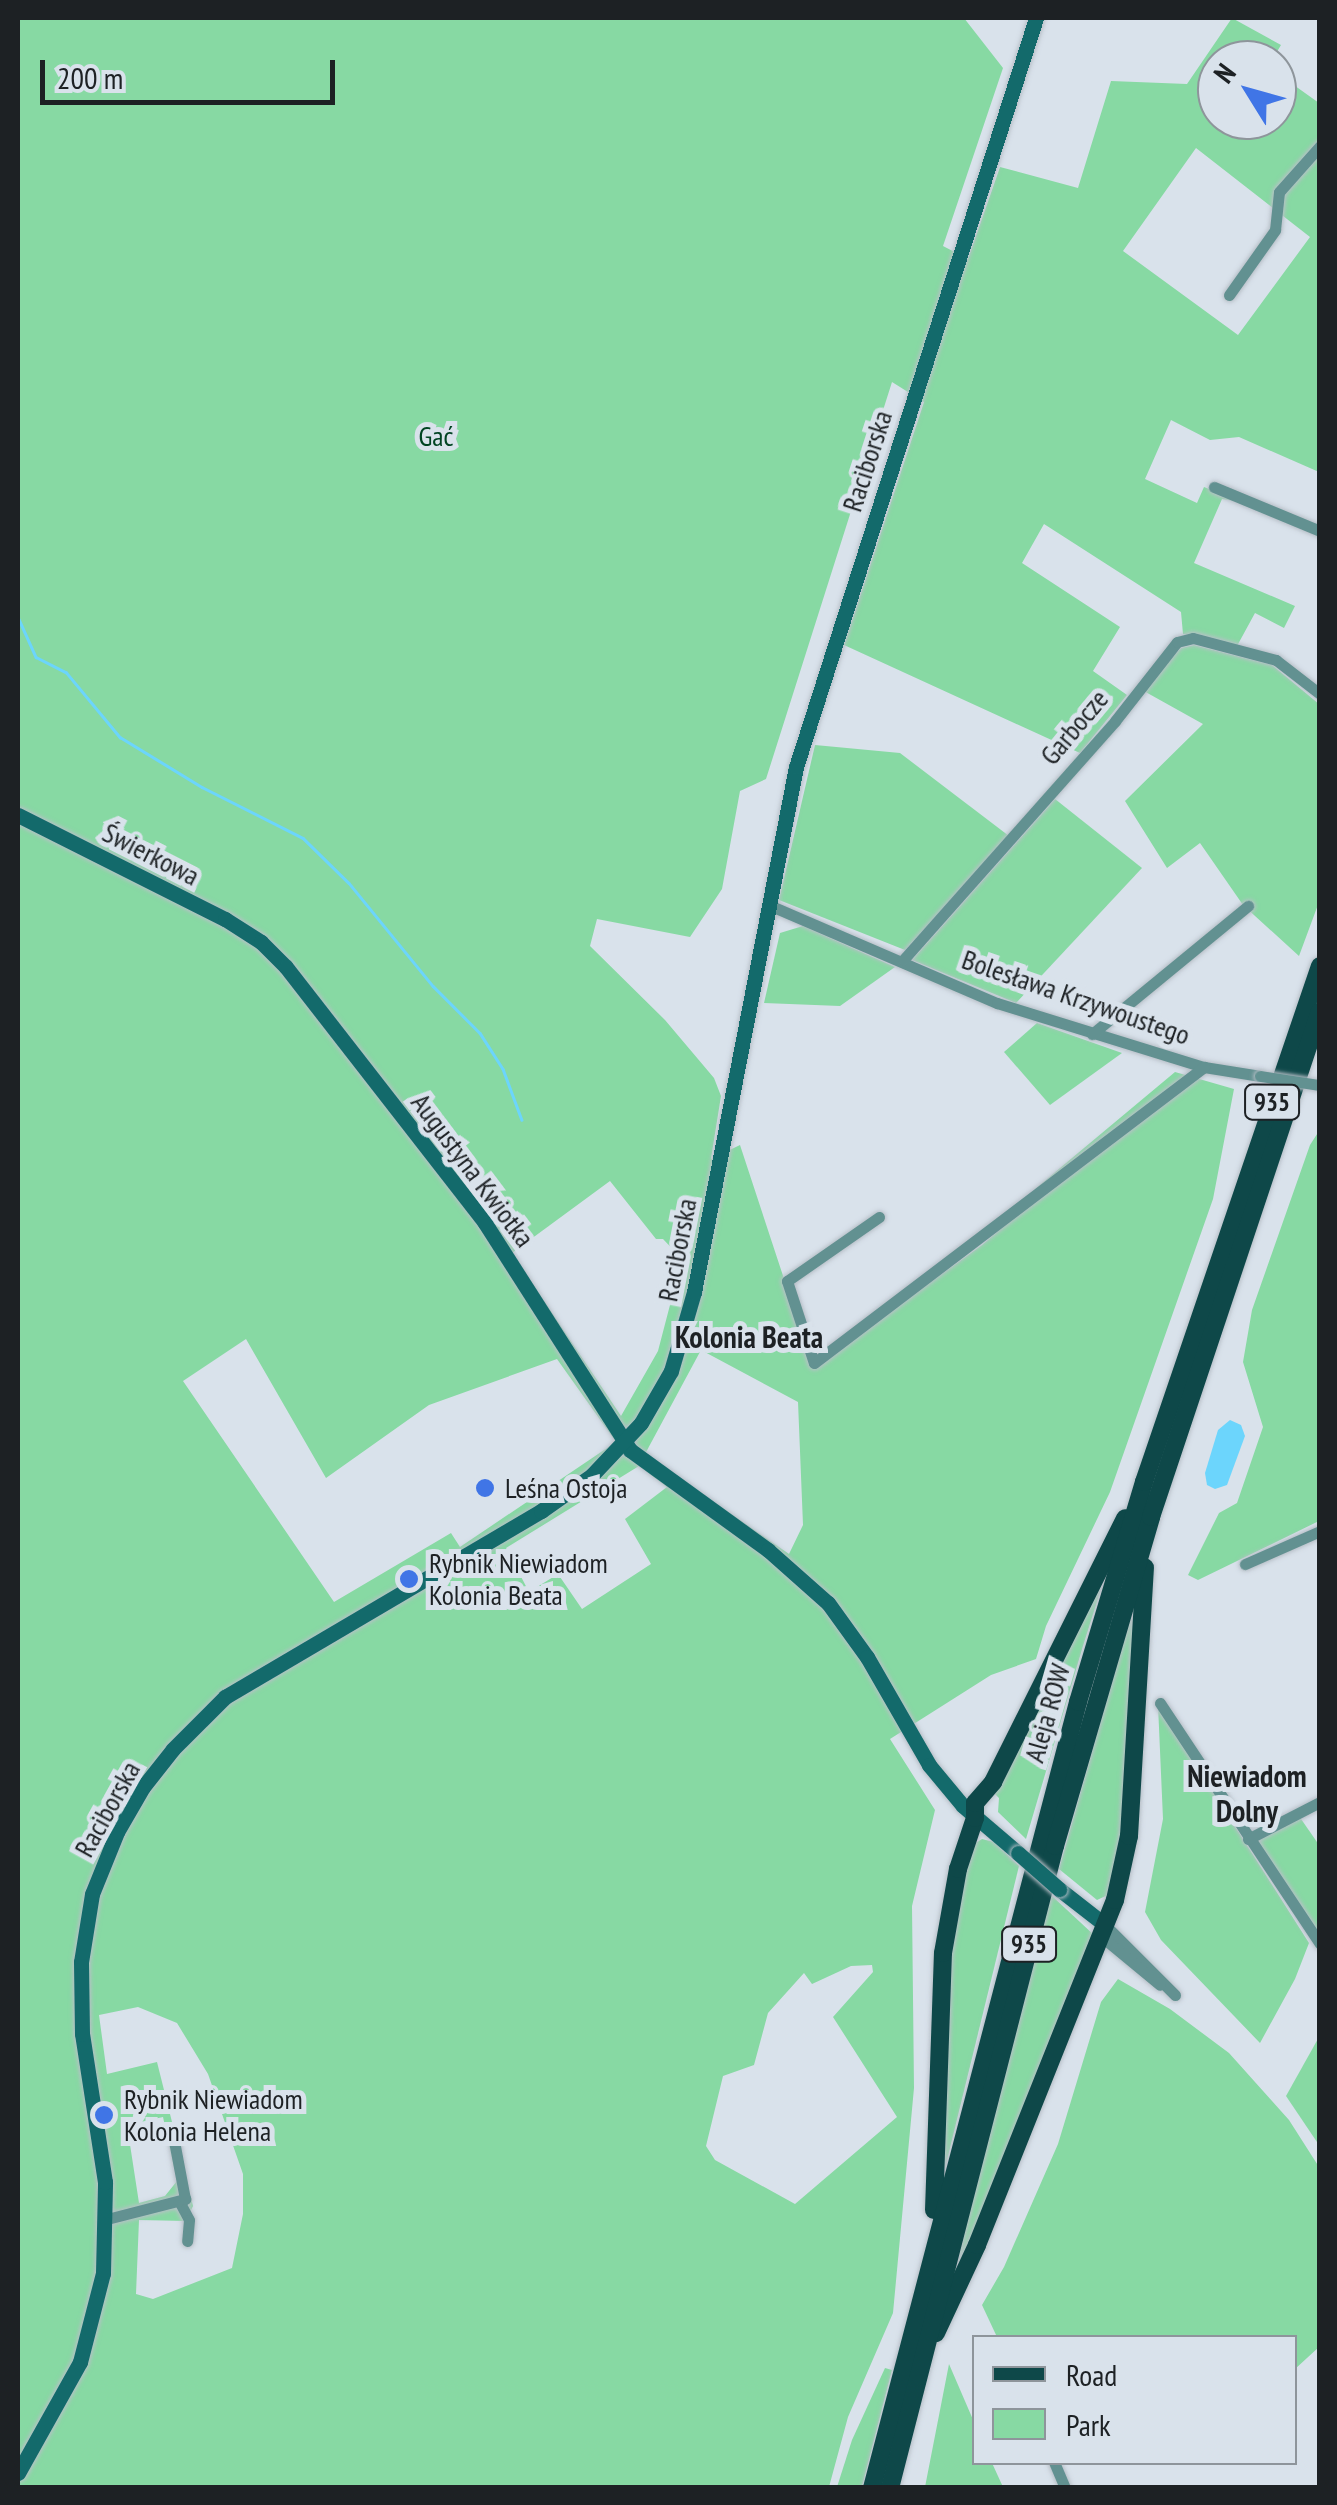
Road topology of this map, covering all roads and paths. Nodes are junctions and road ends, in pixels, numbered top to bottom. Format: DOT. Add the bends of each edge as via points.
graph roads {
  1 [pos="1036,18"];
  2 [pos="1320,146"];
  3 [pos="1229,295"];
  4 [pos="1214,487"];
  5 [pos="1320,531"];
  6 [pos="1320,694"];
  7 [pos="18,815"];
  8 [pos="769,905"];
  9 [pos="1248,906"];
  10 [pos="260,942"];
  11 [pos="903,960"];
  12 [pos="1320,966"];
  13 [pos="1320,1011"];
  14 [pos="1092,1034"];
  15 [pos="1204,1067"];
  16 [pos="1319,1085"];
  17 [pos="879,1218"];
  18 [pos="626,1442"];
  19 [pos="1144,1482"];
  20 [pos="1151,1517"];
  21 [pos="1320,1530"];
  22 [pos="1246,1564"];
  23 [pos="1160,1703"];
  24 [pos="1320,1802"];
  25 [pos="975,1811"];
  26 [pos="1248,1838"];
  27 [pos="1104,1931"];
  28 [pos="1320,1944"];
  29 [pos="174,2141"];
  30 [pos="178,2201"];
  31 [pos="107,2220"];
  32 [pos="187,2241"];
  33 [pos="934,2245"];
  34 [pos="917,2374"];
  35 [pos="18,2472"];
  36 [pos="872,2488"];
  37 [pos="890,2488"];
  1 -- 8 [label="main road, Raciborska" via="812,714"];
  2 -- 3 [label="street" via="1279,192 1275,230"];
  4 -- 5 [label="street"];
  6 -- 11 [label="street, Garbocze" via="1276,660 1192,638 1177,642"];
  7 -- 10 [label="main road, Świerkowa"];
  8 -- 11 [label="street, Bolesława Krzywoustego"];
  8 -- 18 [label="main road, Raciborska" via="688,1322 662,1390"];
  9 -- 14 [label="street"];
  10 -- 18 [label="main road, Augustyna Kwiotka" via="486,1223"];
  11 -- 14 [label="street, Bolesława Krzywoustego" via="996,1003"];
  12 -- 19 [label="main road, Aleja ROW / 935"];
  13 -- 20 [label="main road, Aleja ROW / 935"];
  14 -- 15 [label="street, Bolesława Krzywoustego"];
  15 -- 16 [label="street, Bolesława Krzywoustego, bridge"];
  15 -- 17 [label="street" via="814,1363 787,1281"];
  18 -- 25 [label="main road, Augustyna Kwiotka" via="639,1459 768,1550 828,1603 920,1746"];
  18 -- 31 [label="main road, Raciborska" via="541,1511 226,1696 143,1787 92,1894 81,1962 82,2034"];
  19 -- 25 [label="main road"];
  19 -- 33 [label="main road, Aleja ROW / 935" via="1058,1773"];
  20 -- 27 [label="main road" via="1128,1836"];
  20 -- 34 [label="main road, Aleja ROW / 935" via="1055,1846"];
  21 -- 22 [label="street"];
  23 -- 26 [label="street"];
  24 -- 26 [label="street"];
  25 -- 27 [label="main road, Augustyna Kwiotka, bridge"];
  25 -- 33 [label="main road" via="943,1953"];
  26 -- 28 [label="street"];
  27 -- 27 [label="street" via="1175,1995"];
  27 -- 34 [label="main road" via="977,2245"];
  29 -- 30 [label="street" via="185,2199"];
  30 -- 31 [label="street"];
  30 -- 32 [label="street" via="188,2220"];
  31 -- 35 [label="main road, Raciborska" via="89,2338 62,2401"];
  33 -- 36 [label="main road, Aleja ROW / 935"];
  34 -- 37 [label="main road, Aleja ROW / 935"];
}
